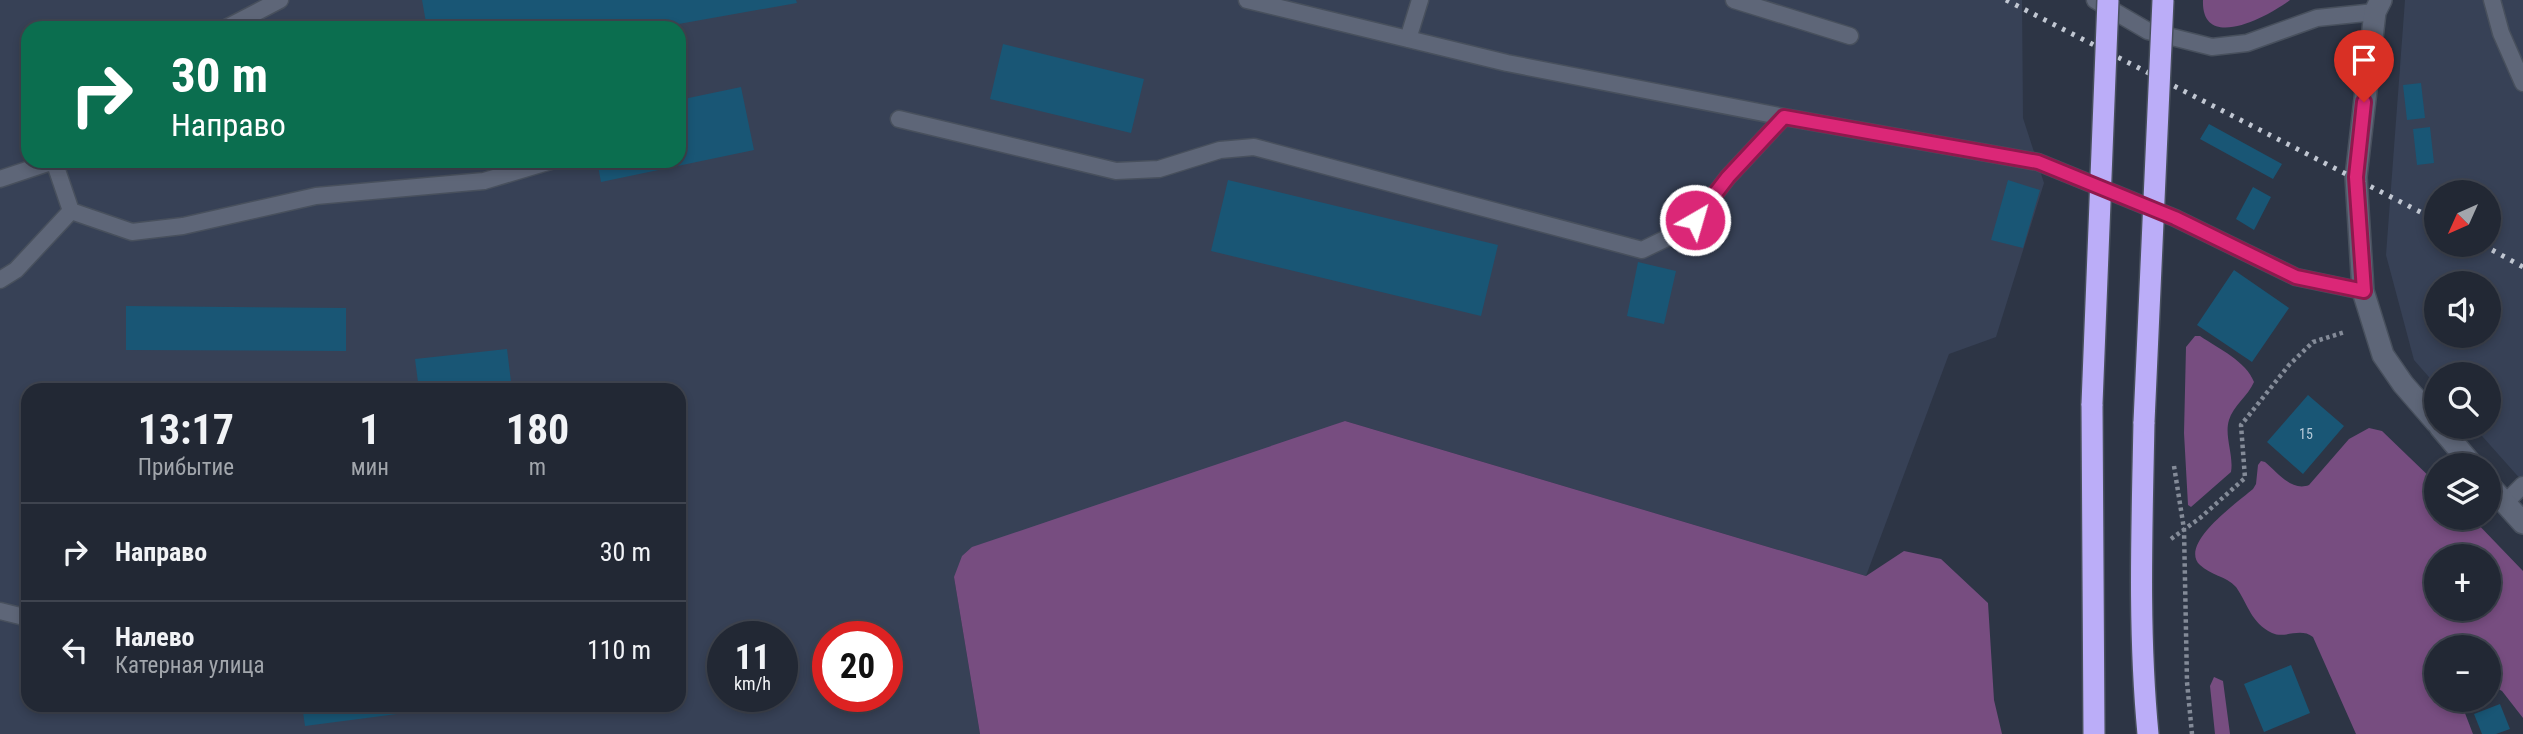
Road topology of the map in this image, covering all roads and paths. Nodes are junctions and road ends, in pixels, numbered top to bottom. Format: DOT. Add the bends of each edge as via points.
graph roads {
  1 [pos="280,0"];
  2 [pos="1247,0"];
  3 [pos="1420,0"];
  4 [pos="1734,0"];
  5 [pos="2095,0"];
  6 [pos="2108,0"];
  7 [pos="2163,0"];
  8 [pos="2492,0"];
  9 [pos="2378,6"];
  10 [pos="240,21"];
  11 [pos="1850,36"];
  12 [pos="1408,39"];
  13 [pos="2523,83"];
  14 [pos="1784,117"];
  15 [pos="898,119"];
  16 [pos="33,168"];
  17 [pos="56,168"];
  18 [pos="528,168"];
  19 [pos="0,179"];
  20 [pos="71,211"];
  21 [pos="0,280"];
  22 [pos="2364,291"];
  23 [pos="2372,322"];
  24 [pos="2424,408"];
  25 [pos="2450,439"];
  26 [pos="2462,453"];
  27 [pos="2174,465"];
  28 [pos="2523,485"];
  29 [pos="2501,499"];
  30 [pos="2505,503"];
  31 [pos="2200,518"];
  32 [pos="2523,523"];
  33 [pos="0,611"];
  34 [pos="21,616"];
  35 [pos="2094,734"];
  36 [pos="2148,734"];
  37 [pos="2193,734"];
  1 -- 10 [label="lane"];
  2 -- 12 [label="lane"];
  3 -- 12 [label="lane"];
  4 -- 11 [label="lane"];
  5 -- 9 [label="lane" via="2148,31 2213,47 2247,43 2318,18"];
  6 -- 35 [label="highway, bridge" via="2092,404"];
  7 -- 36 [label="highway, bridge" via="2144,422 2142,587"];
  8 -- 13 [label="lane"];
  9 -- 22 [label="street" via="2356,177"];
  12 -- 14 [label="lane"];
  14 -- 15 [label="lane" via="1695,220 1642,250 1254,146 1220,150 1159,169 1116,171"];
  14 -- 22 [label="lane" via="2038,162 2175,218 2296,277"];
  16 -- 19 [label="lane"];
  17 -- 20 [label="lane"];
  18 -- 20 [label="lane" via="484,181 316,197 183,226 132,232"];
  20 -- 21 [label="lane" via="16,270"];
  22 -- 23 [label="street"];
  23 -- 24 [label="street" via="2384,355"];
  23 -- 31 [label="path" via="2313,342 2289,365 2241,425 2245,478"];
  25 -- 26 [label="street"];
  27 -- 37 [label="path" via="2184,529 2187,682"];
  28 -- 30 [label="lane"];
  29 -- 30 [label="street"];
  30 -- 32 [label="street"];
  33 -- 34 [label="lane"];
}
